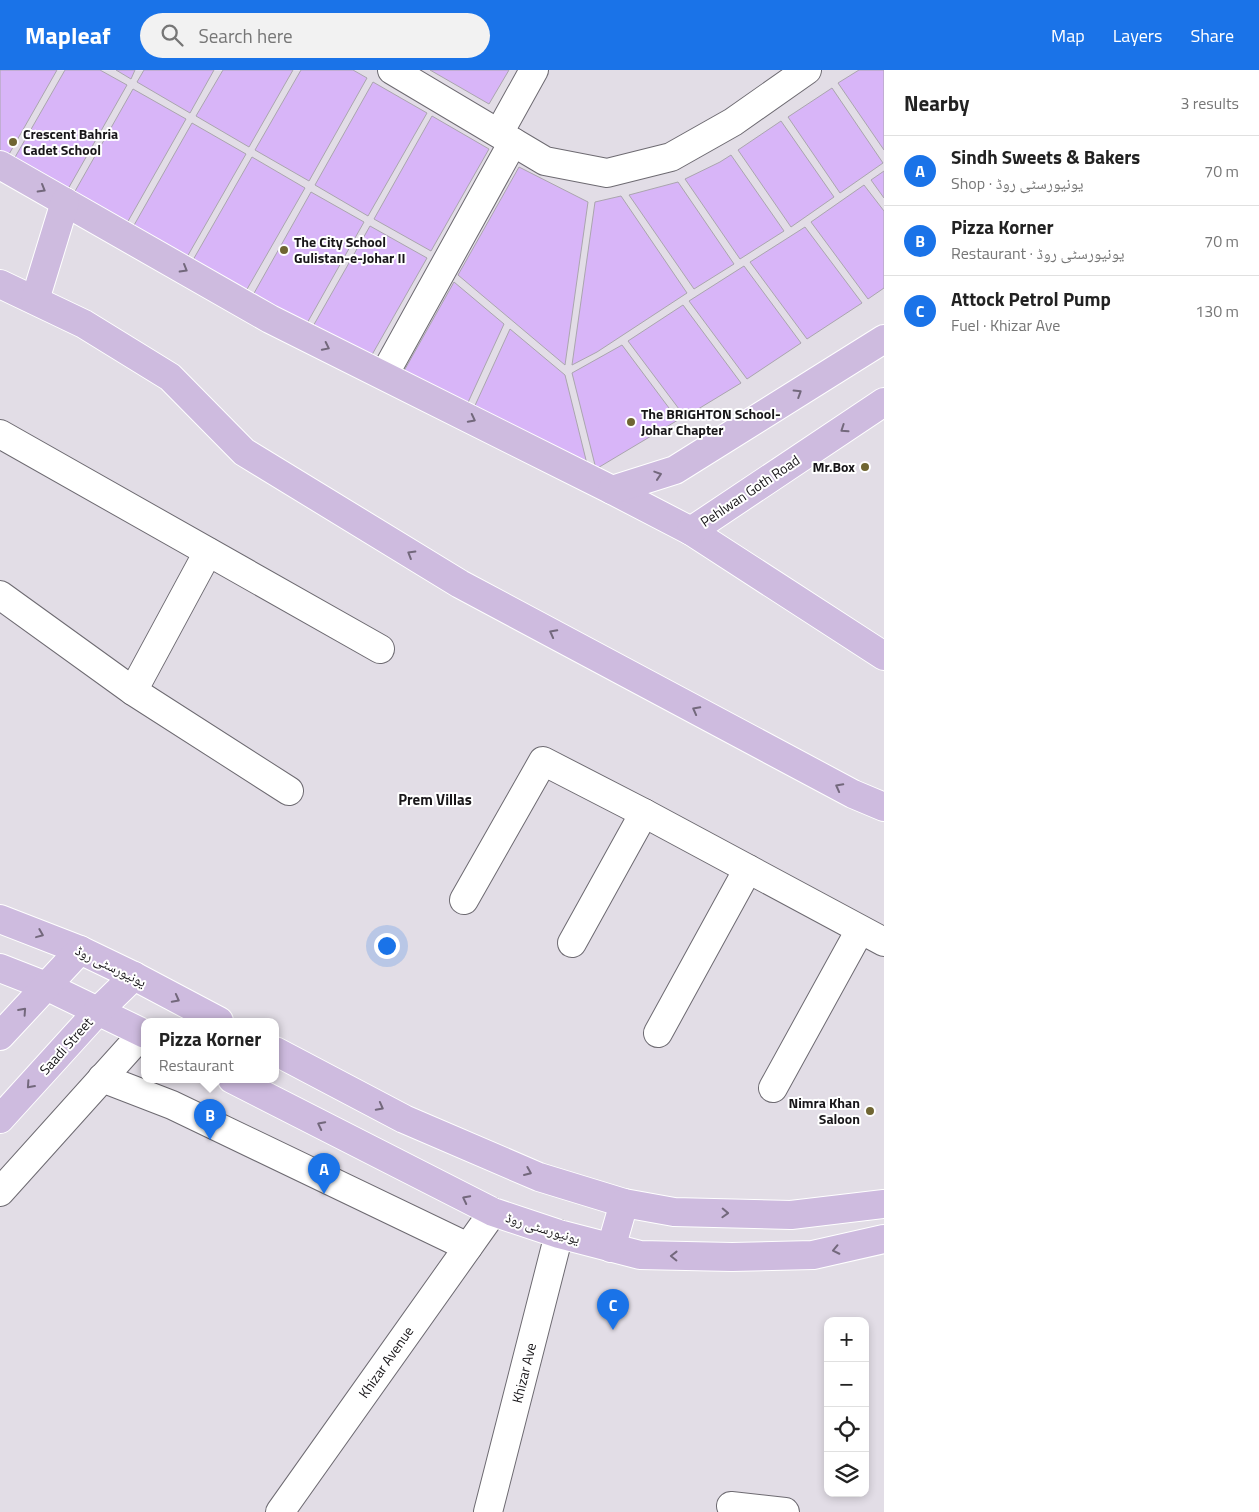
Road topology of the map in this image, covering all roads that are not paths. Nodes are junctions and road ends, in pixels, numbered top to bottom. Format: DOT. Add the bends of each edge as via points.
graph roads {
  1 [pos="392,70"];
  2 [pos="534,70"];
  3 [pos="807,70"];
  4 [pos="506,137"];
  5 [pos="0,165"];
  6 [pos="66,202"];
  7 [pos="0,284"];
  8 [pos="35,300"];
  9 [pos="884,339"];
  10 [pos="384,375"];
  11 [pos="884,402"];
  12 [pos="0,434"];
  13 [pos="612,490"];
  14 [pos="691,531"];
  15 [pos="208,552"];
  16 [pos="0,595"];
  17 [pos="380,649"];
  18 [pos="884,656"];
  19 [pos="133,691"];
  20 [pos="289,791"];
  21 [pos="884,807"];
  22 [pos="644,813"];
  23 [pos="748,869"];
  24 [pos="464,900"];
  25 [pos="0,919"];
  26 [pos="860,930"];
  27 [pos="884,942"];
  28 [pos="572,943"];
  29 [pos="80,950"];
  30 [pos="0,968"];
  31 [pos="134,976"];
  32 [pos="46,986"];
  33 [pos="99,1010"];
  34 [pos="213,1018"];
  35 [pos="141,1032"];
  36 [pos="658,1033"];
  37 [pos="0,1036"];
  38 [pos="141,1037"];
  39 [pos="279,1053"];
  40 [pos="102,1078"];
  41 [pos="240,1083"];
  42 [pos="773,1088"];
  43 [pos="0,1119"];
  44 [pos="0,1192"];
  45 [pos="624,1203"];
  46 [pos="884,1204"];
  47 [pos="493,1212"];
  48 [pos="559,1234"];
  49 [pos="884,1240"];
  50 [pos="468,1247"];
  51 [pos="611,1248"];
  52 [pos="731,1506"];
  53 [pos="280,1512"];
  54 [pos="488,1512"];
  55 [pos="785,1512"];
  1 -- 4 [label="street"];
  2 -- 4 [label="street"];
  3 -- 4 [label="street" via="734,122 671,157 607,174 545,161"];
  4 -- 10 [label="street"];
  5 -- 6 [label="main road, one-way"];
  6 -- 8 [label="main road"];
  6 -- 10 [label="main road, one-way" via="270,319"];
  7 -- 8 [label="main road"];
  21 -- 8 [label="main road, one-way" via="853,794 460,584 244,452 170,377 84,324"];
  13 -- 9 [label="main road, one-way" via="675,470"];
  10 -- 13 [label="main road, one-way"];
  11 -- 14 [label="main road, Pehlwan Goth Road, one-way"];
  12 -- 15 [label="street"];
  13 -- 14 [label="main road"];
  14 -- 18 [label="main road"];
  15 -- 17 [label="street"];
  15 -- 19 [label="street"];
  16 -- 19 [label="street"];
  19 -- 20 [label="street"];
  22 -- 23 [label="street"];
  22 -- 24 [label="street" via="543,762"];
  22 -- 28 [label="street"];
  23 -- 26 [label="street"];
  23 -- 36 [label="street"];
  25 -- 29 [label="main road, یونیورسٹی روڈ, one-way"];
  26 -- 27 [label="street"];
  26 -- 42 [label="street"];
  29 -- 31 [label="main road, یونیورسٹی روڈ"];
  29 -- 32 [label="main road"];
  30 -- 32 [label="main road"];
  31 -- 33 [label="main road, Saadi Street"];
  31 -- 34 [label="main road, یونیورسٹی روڈ, one-way"];
  32 -- 33 [label="main road"];
  37 -- 32 [label="main road, one-way"];
  33 -- 35 [label="main road"];
  33 -- 43 [label="main road, Saadi Street, one-way"];
  38 -- 40 [label="street"];
  39 -- 45 [label="main road, one-way" via="404,1120 539,1177"];
  40 -- 44 [label="street"];
  40 -- 50 [label="street" via="172,1105"];
  47 -- 41 [label="main road, یونیورسٹی روڈ, one-way"];
  45 -- 46 [label="main road, one-way" via="674,1212 791,1215"];
  45 -- 51 [label="main road"];
  47 -- 48 [label="main road, یونیورسٹی روڈ"];
  47 -- 50 [label="street, Khizar Avenue"];
  48 -- 51 [label="main road, یونیورسٹی روڈ"];
  48 -- 54 [label="street, Khizar Ave"];
  49 -- 51 [label="main road, یونیورسٹی روڈ, one-way" via="813,1255 732,1258 640,1255"];
  50 -- 53 [label="street, Khizar Avenue"];
  52 -- 55 [label="street"];
}
